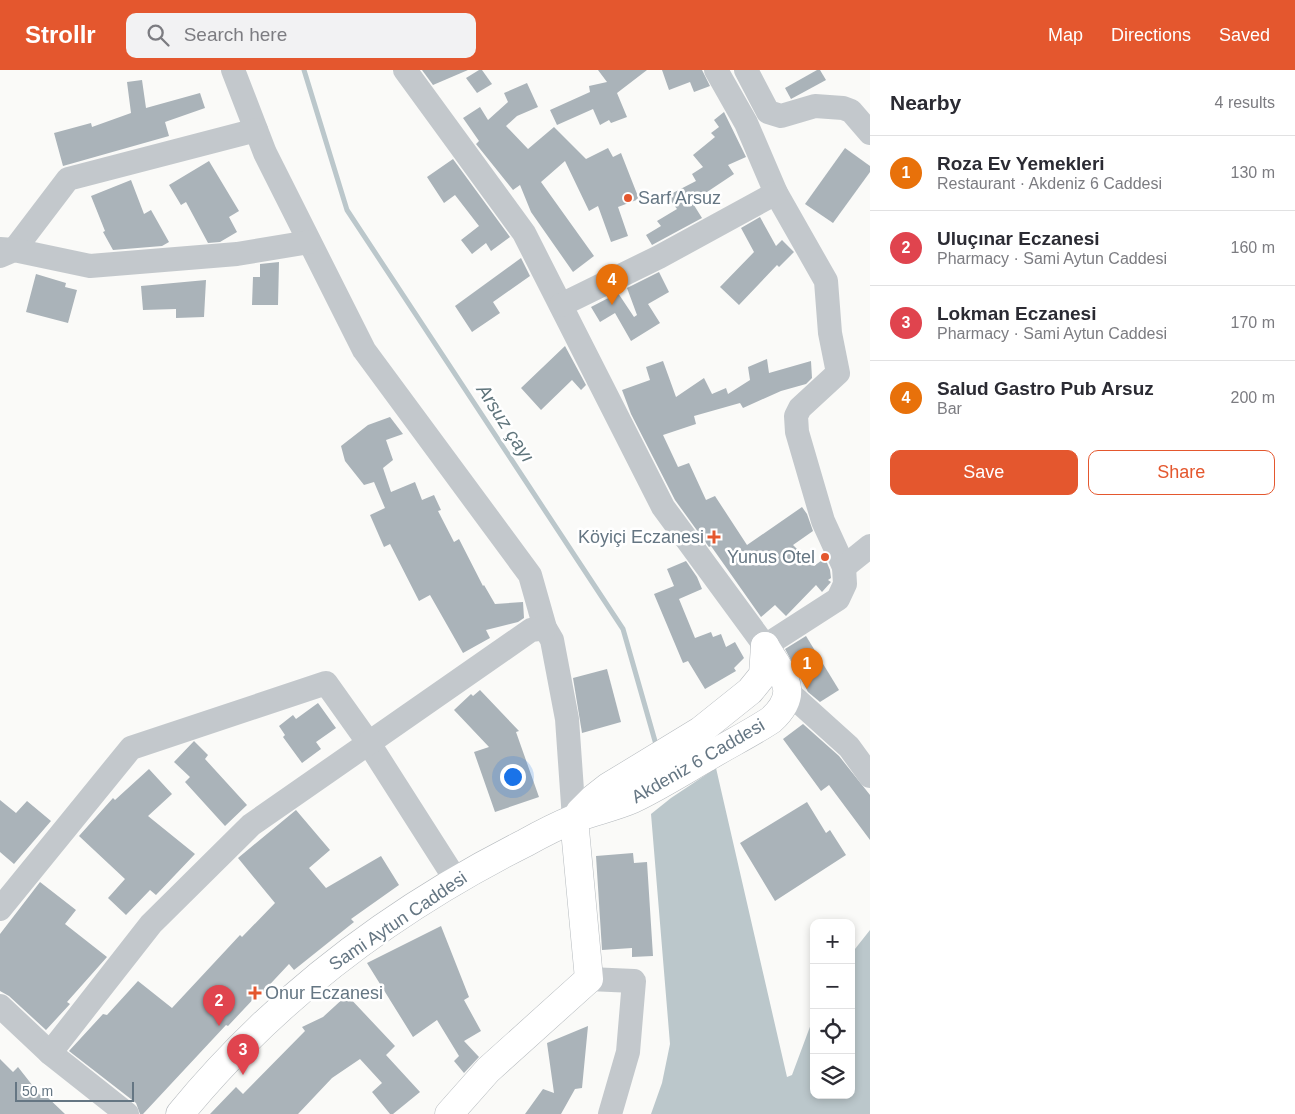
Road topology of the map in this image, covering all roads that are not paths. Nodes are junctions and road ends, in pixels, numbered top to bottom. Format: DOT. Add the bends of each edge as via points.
graph roads {
  1 [pos="233,70"];
  2 [pos="405,70"];
  3 [pos="716,70"];
  4 [pos="746,70"];
  5 [pos="256,130"];
  6 [pos="870,133"];
  7 [pos="776,193"];
  8 [pos="309,242"];
  9 [pos="5,252"];
  10 [pos="561,305"];
  11 [pos="870,546"];
  12 [pos="844,567"];
  13 [pos="545,628"];
  14 [pos="765,646"];
  15 [pos="788,692"];
  16 [pos="368,742"];
  17 [pos="870,776"];
  18 [pos="574,819"];
  19 [pos="456,880"];
  20 [pos="0,909"];
  21 [pos="589,978"];
  22 [pos="2,1011"];
  23 [pos="50,1052"];
  24 [pos="124,1114"];
  25 [pos="180,1114"];
  26 [pos="448,1114"];
  27 [pos="610,1114"];
  1 -- 5 [label="street"];
  2 -- 10 [label="street" via="524,233"];
  3 -- 7 [label="street" via="746,123"];
  4 -- 6 [label="street" via="768,112 781,116 815,106 843,108 851,111"];
  5 -- 8 [label="street"];
  5 -- 9 [label="street" via="68,180"];
  7 -- 10 [label="street" via="660,257"];
  7 -- 12 [label="street" via="826,281 830,333 838,373 800,408 796,416 797,432 823,522"];
  8 -- 9 [label="street" via="237,254 90,266"];
  8 -- 13 [label="street" via="364,350 530,575"];
  10 -- 14 [label="street" via="663,507"];
  11 -- 12 [label="street"];
  12 -- 14 [label="street" via="845,584 838,599"];
  13 -- 16 [label="street" via="531,630"];
  13 -- 18 [label="street" via="552,640 567,719"];
  14 -- 15 [label="main road"];
  14 -- 18 [label="main road, Akdeniz 6 Caddesi" via="763,675 758,684 720,717 675,748 608,787"];
  15 -- 17 [label="street" via="849,747"];
  15 -- 18 [label="main road, Akdeniz 6 Caddesi" via="778,713 735,741 636,797"];
  16 -- 19 [label="street"];
  16 -- 20 [label="street" via="326,683 131,748"];
  16 -- 23 [label="street" via="245,831 151,924"];
  18 -- 19 [label="main road, Sami Aytun Caddesi"];
  18 -- 21 [label="main road"];
  19 -- 25 [label="main road, Sami Aytun Caddesi" via="367,938 314,978 213,1073"];
  21 -- 26 [label="main road" via="488,1070"];
  21 -- 27 [label="street" via="634,981 628,1052"];
  22 -- 23 [label="street"];
  23 -- 24 [label="street"];
}
